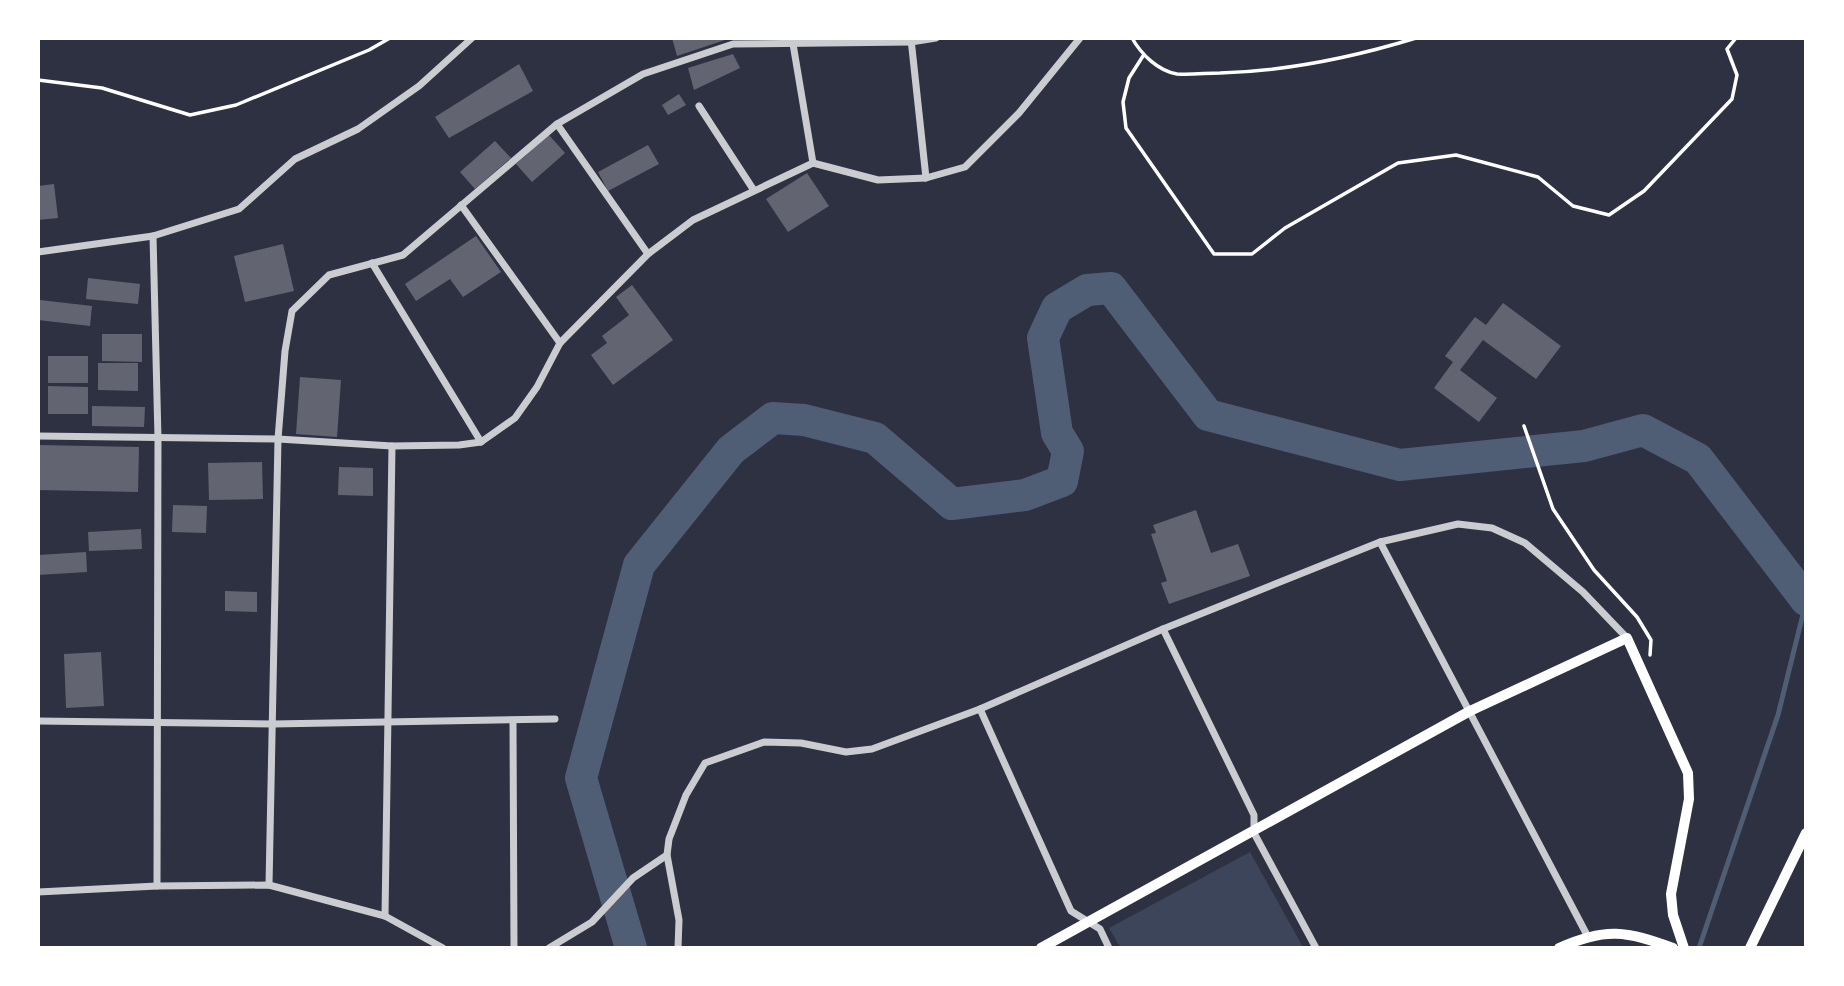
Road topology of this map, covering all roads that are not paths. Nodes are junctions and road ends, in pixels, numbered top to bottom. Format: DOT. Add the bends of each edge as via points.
graph roads {
  1 [pos="472,38"];
  2 [pos="936,38"];
  3 [pos="1080,38"];
  4 [pos="911,40"];
  5 [pos="792,42"];
  6 [pos="699,106"];
  7 [pos="557,124"];
  8 [pos="813,163"];
  9 [pos="926,178"];
  10 [pos="753,189"];
  11 [pos="461,205"];
  12 [pos="153,236"];
  13 [pos="38,252"];
  14 [pos="648,254"];
  15 [pos="372,263"];
  16 [pos="560,343"];
  17 [pos="38,436"];
  18 [pos="158,438"];
  19 [pos="278,439"];
  20 [pos="481,442"];
  21 [pos="392,446"];
  22 [pos="1380,542"];
  23 [pos="1163,629"];
  24 [pos="1627,638"];
  25 [pos="981,709"];
  26 [pos="1470,711"];
  27 [pos="555,719"];
  28 [pos="38,721"];
  29 [pos="390,721"];
  30 [pos="158,722"];
  31 [pos="513,722"];
  32 [pos="273,724"];
  33 [pos="1254,833"];
  34 [pos="1805,833"];
  35 [pos="667,856"];
  36 [pos="269,885"];
  37 [pos="157,886"];
  38 [pos="38,892"];
  39 [pos="385,916"];
  40 [pos="1089,922"];
  41 [pos="1587,935"];
  42 [pos="443,947"];
  43 [pos="514,947"];
  44 [pos="549,947"];
  45 [pos="678,947"];
  46 [pos="1041,947"];
  47 [pos="1109,947"];
  48 [pos="1316,947"];
  49 [pos="1559,947"];
  50 [pos="1674,947"];
  51 [pos="1684,947"];
  52 [pos="1750,947"];
  1 -- 12 [label="street" via="419,86 358,130 295,159 240,209"];
  2 -- 4 [label="street"];
  3 -- 9 [label="street" via="1018,113 965,167"];
  4 -- 5 [label="street"];
  4 -- 9 [label="street"];
  5 -- 7 [label="street" via="733,44 643,74"];
  5 -- 8 [label="street"];
  6 -- 10 [label="street"];
  7 -- 11 [label="street"];
  7 -- 14 [label="street"];
  8 -- 9 [label="street" via="878,180"];
  8 -- 10 [label="street"];
  10 -- 14 [label="street" via="693,220"];
  11 -- 15 [label="street" via="403,254"];
  11 -- 16 [label="street"];
  12 -- 13 [label="street"];
  12 -- 18 [label="street"];
  14 -- 16 [label="street"];
  15 -- 19 [label="street" via="328,275 292,311"];
  15 -- 20 [label="street"];
  16 -- 20 [label="street" via="515,418"];
  17 -- 18 [label="street"];
  18 -- 19 [label="street"];
  18 -- 30 [label="street"];
  19 -- 21 [label="street"];
  19 -- 32 [label="street"];
  20 -- 21 [label="street"];
  21 -- 29 [label="street"];
  22 -- 23 [label="street"];
  22 -- 24 [label="street" via="1458,524 1503,532 1525,543 1583,592"];
  22 -- 26 [label="street"];
  23 -- 25 [label="street"];
  23 -- 33 [label="street" via="1254,815"];
  24 -- 26 [label="main road"];
  24 -- 51 [label="main road" via="1688,773 1689,799 1671,894"];
  25 -- 35 [label="street" via="872,749 846,752 802,743 764,742 705,763 686,795"];
  25 -- 40 [label="street" via="1071,911"];
  26 -- 33 [label="main road"];
  26 -- 41 [label="street"];
  27 -- 31 [label="street"];
  28 -- 30 [label="street"];
  29 -- 31 [label="street"];
  29 -- 32 [label="street"];
  29 -- 39 [label="street"];
  30 -- 32 [label="street"];
  30 -- 37 [label="street"];
  31 -- 43 [label="street"];
  32 -- 36 [label="street"];
  33 -- 40 [label="main road"];
  33 -- 48 [label="street"];
  34 -- 52 [label="main road"];
  35 -- 44 [label="street" via="633,878 592,922"];
  35 -- 45 [label="street" via="679,920"];
  36 -- 37 [label="street"];
  36 -- 39 [label="street"];
  37 -- 38 [label="street"];
  39 -- 42 [label="street"];
  40 -- 46 [label="main road"];
  40 -- 47 [label="street" via="1100,929"];
  41 -- 49 [label="main road"];
  41 -- 50 [label="main road" via="1632,933"];
}
